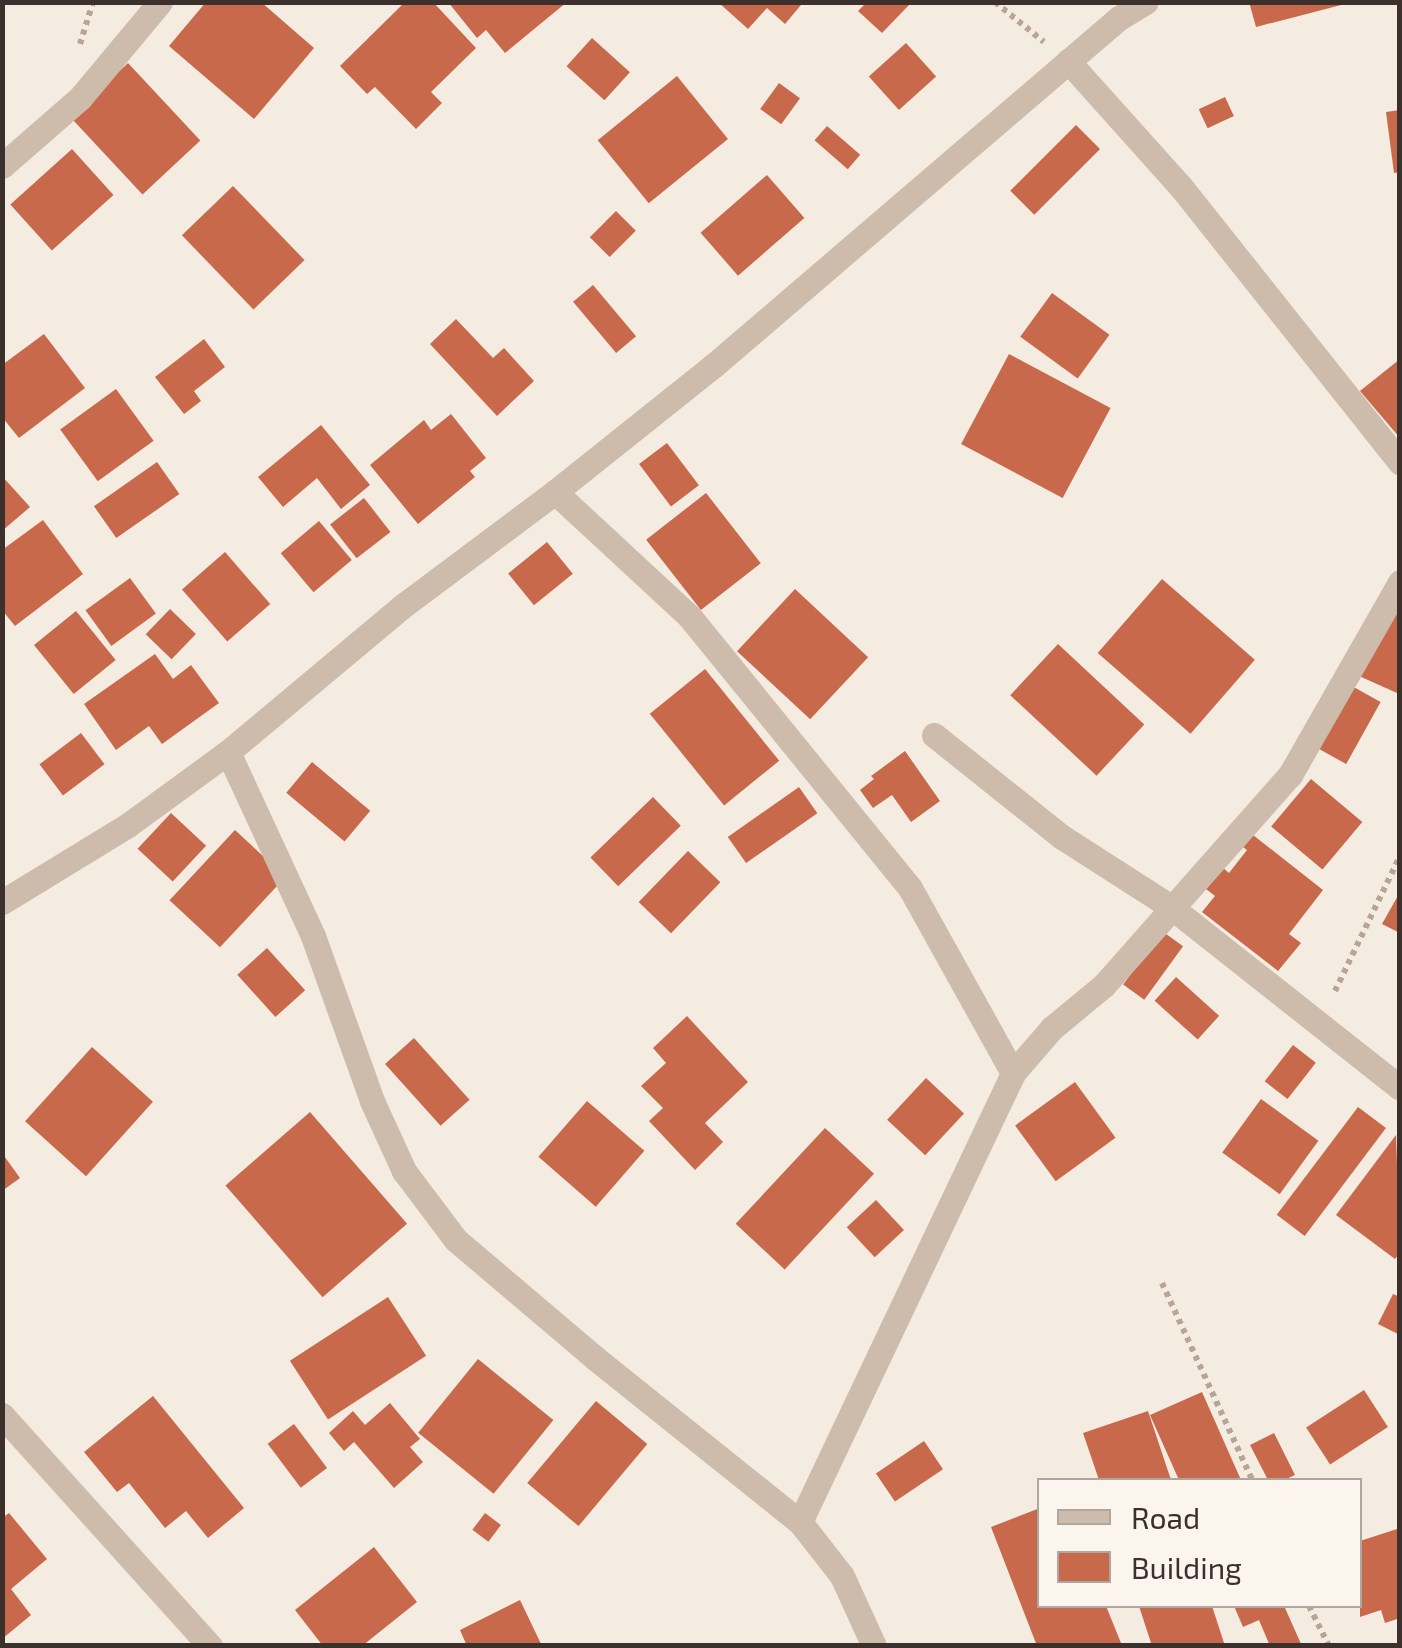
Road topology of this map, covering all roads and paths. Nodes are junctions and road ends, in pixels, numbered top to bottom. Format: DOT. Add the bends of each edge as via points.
graph roads {
  1 [pos="160,2"];
  2 [pos="996,2"];
  3 [pos="1146,2"];
  4 [pos="1068,61"];
  5 [pos="2,166"];
  6 [pos="1400,462"];
  7 [pos="556,492"];
  8 [pos="1400,582"];
  9 [pos="934,736"];
  10 [pos="228,752"];
  11 [pos="1400,856"];
  12 [pos="2,902"];
  13 [pos="1171,907"];
  14 [pos="1321,1025"];
  15 [pos="1013,1073"];
  16 [pos="1400,1088"];
  17 [pos="1162,1283"];
  18 [pos="2,1415"];
  19 [pos="1251,1478"];
  20 [pos="800,1522"];
  21 [pos="1310,1608"];
  22 [pos="210,1646"];
  23 [pos="874,1646"];
  24 [pos="1328,1646"];
  1 -- 5 [label="street" via="80,98"];
  2 -- 4 [label="path"];
  3 -- 4 [label="street"];
  4 -- 6 [label="street" via="1181,187"];
  4 -- 7 [label="street"];
  7 -- 10 [label="street" via="404,605"];
  7 -- 15 [label="street" via="689,616 910,888"];
  8 -- 13 [label="street" via="1290,775"];
  9 -- 13 [label="street" via="1062,838"];
  10 -- 12 [label="street" via="128,825"];
  10 -- 20 [label="street" via="313,936 372,1100 414,1184 456,1240"];
  11 -- 14 [label="path"];
  13 -- 14 [label="street"];
  13 -- 15 [label="street" via="1104,986 1052,1028"];
  14 -- 16 [label="street"];
  15 -- 20 [label="street"];
  17 -- 19 [label="path"];
  18 -- 22 [label="street"];
  20 -- 23 [label="street" via="842,1576"];
  21 -- 24 [label="path"];
}
